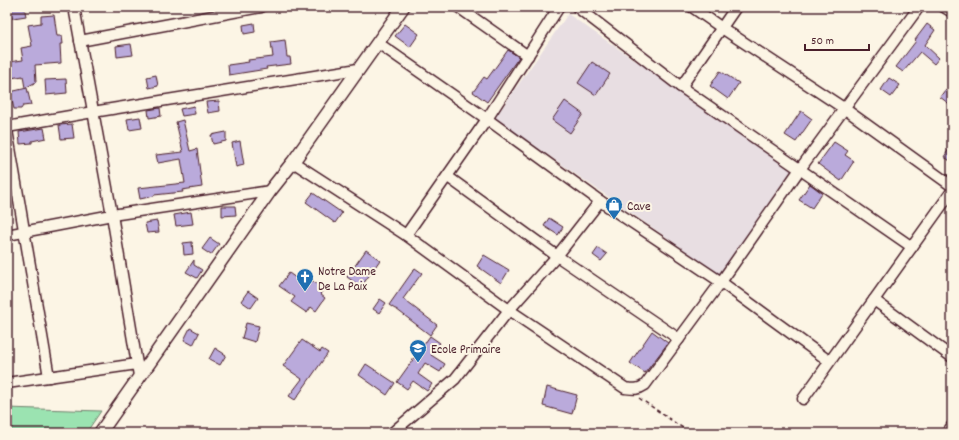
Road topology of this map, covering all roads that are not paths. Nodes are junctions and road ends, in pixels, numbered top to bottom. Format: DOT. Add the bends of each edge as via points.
graph roads {
  1 [pos="74,7"];
  2 [pos="261,7"];
  3 [pos="403,7"];
  4 [pos="458,7"];
  5 [pos="559,7"];
  6 [pos="577,7"];
  7 [pos="692,7"];
  8 [pos="736,7"];
  9 [pos="919,7"];
  10 [pos="944,7"];
  11 [pos="952,12"];
  12 [pos="722,28"];
  13 [pos="80,41"];
  14 [pos="378,43"];
  15 [pos="528,56"];
  16 [pos="358,69"];
  17 [pos="681,87"];
  18 [pos="845,110"];
  19 [pos="93,112"];
  20 [pos="487,119"];
  21 [pos="7,127"];
  22 [pos="7,130"];
  23 [pos="293,162"];
  24 [pos="800,169"];
  25 [pos="448,177"];
  26 [pos="952,186"];
  27 [pos="270,191"];
  28 [pos="952,191"];
  29 [pos="600,201"];
  30 [pos="112,215"];
  31 [pos="25,233"];
  32 [pos="7,235"];
  33 [pos="406,235"];
  34 [pos="912,247"];
  35 [pos="557,256"];
  36 [pos="721,282"];
  37 [pos="874,300"];
  38 [pos="510,310"];
  39 [pos="679,339"];
  40 [pos="952,357"];
  41 [pos="828,362"];
  42 [pos="138,370"];
  43 [pos="49,376"];
  44 [pos="7,383"];
  45 [pos="803,399"];
  46 [pos="952,426"];
  47 [pos="100,433"];
  48 [pos="392,433"];
  49 [pos="947,433"];
  1 -- 13 [label="street"];
  2 -- 13 [label="street"];
  3 -- 14 [label="street"];
  4 -- 15 [label="street"];
  5 -- 15 [label="street"];
  6 -- 17 [label="street"];
  7 -- 12 [label="street"];
  8 -- 12 [label="street"];
  9 -- 18 [label="street"];
  10 -- 11 [label="street"];
  12 -- 17 [label="street"];
  12 -- 18 [label="street"];
  13 -- 19 [label="street"];
  14 -- 16 [label="street"];
  14 -- 20 [label="street"];
  15 -- 20 [label="street"];
  16 -- 19 [label="street"];
  16 -- 23 [label="street"];
  17 -- 24 [label="street"];
  18 -- 24 [label="street"];
  18 -- 26 [label="street"];
  19 -- 21 [label="street"];
  19 -- 30 [label="street"];
  20 -- 25 [label="street"];
  20 -- 29 [label="street"];
  22 -- 31 [label="street"];
  23 -- 27 [label="street"];
  23 -- 33 [label="street"];
  24 -- 34 [label="street"];
  24 -- 36 [label="street"];
  25 -- 33 [label="street"];
  25 -- 35 [label="street"];
  27 -- 30 [label="street"];
  27 -- 42 [label="street"];
  28 -- 34 [label="street"];
  29 -- 35 [label="street"];
  29 -- 36 [label="street"];
  30 -- 31 [label="street"];
  30 -- 42 [label="street"];
  31 -- 32 [label="street"];
  31 -- 43 [label="street"];
  33 -- 38 [label="street"];
  34 -- 37 [label="street"];
  35 -- 38 [label="street"];
  35 -- 39 [label="street"];
  36 -- 39 [label="street"];
  36 -- 41 [label="street"];
  37 -- 40 [label="street"];
  37 -- 41 [label="street"];
  38 -- 39 [label="street" via="625,388 635,390 645,384"];
  38 -- 48 [label="street" via="455,379"];
  41 -- 45 [label="street"];
  42 -- 43 [label="street"];
  42 -- 47 [label="street"];
  43 -- 44 [label="street"];
  46 -- 49 [label="street"];
}
